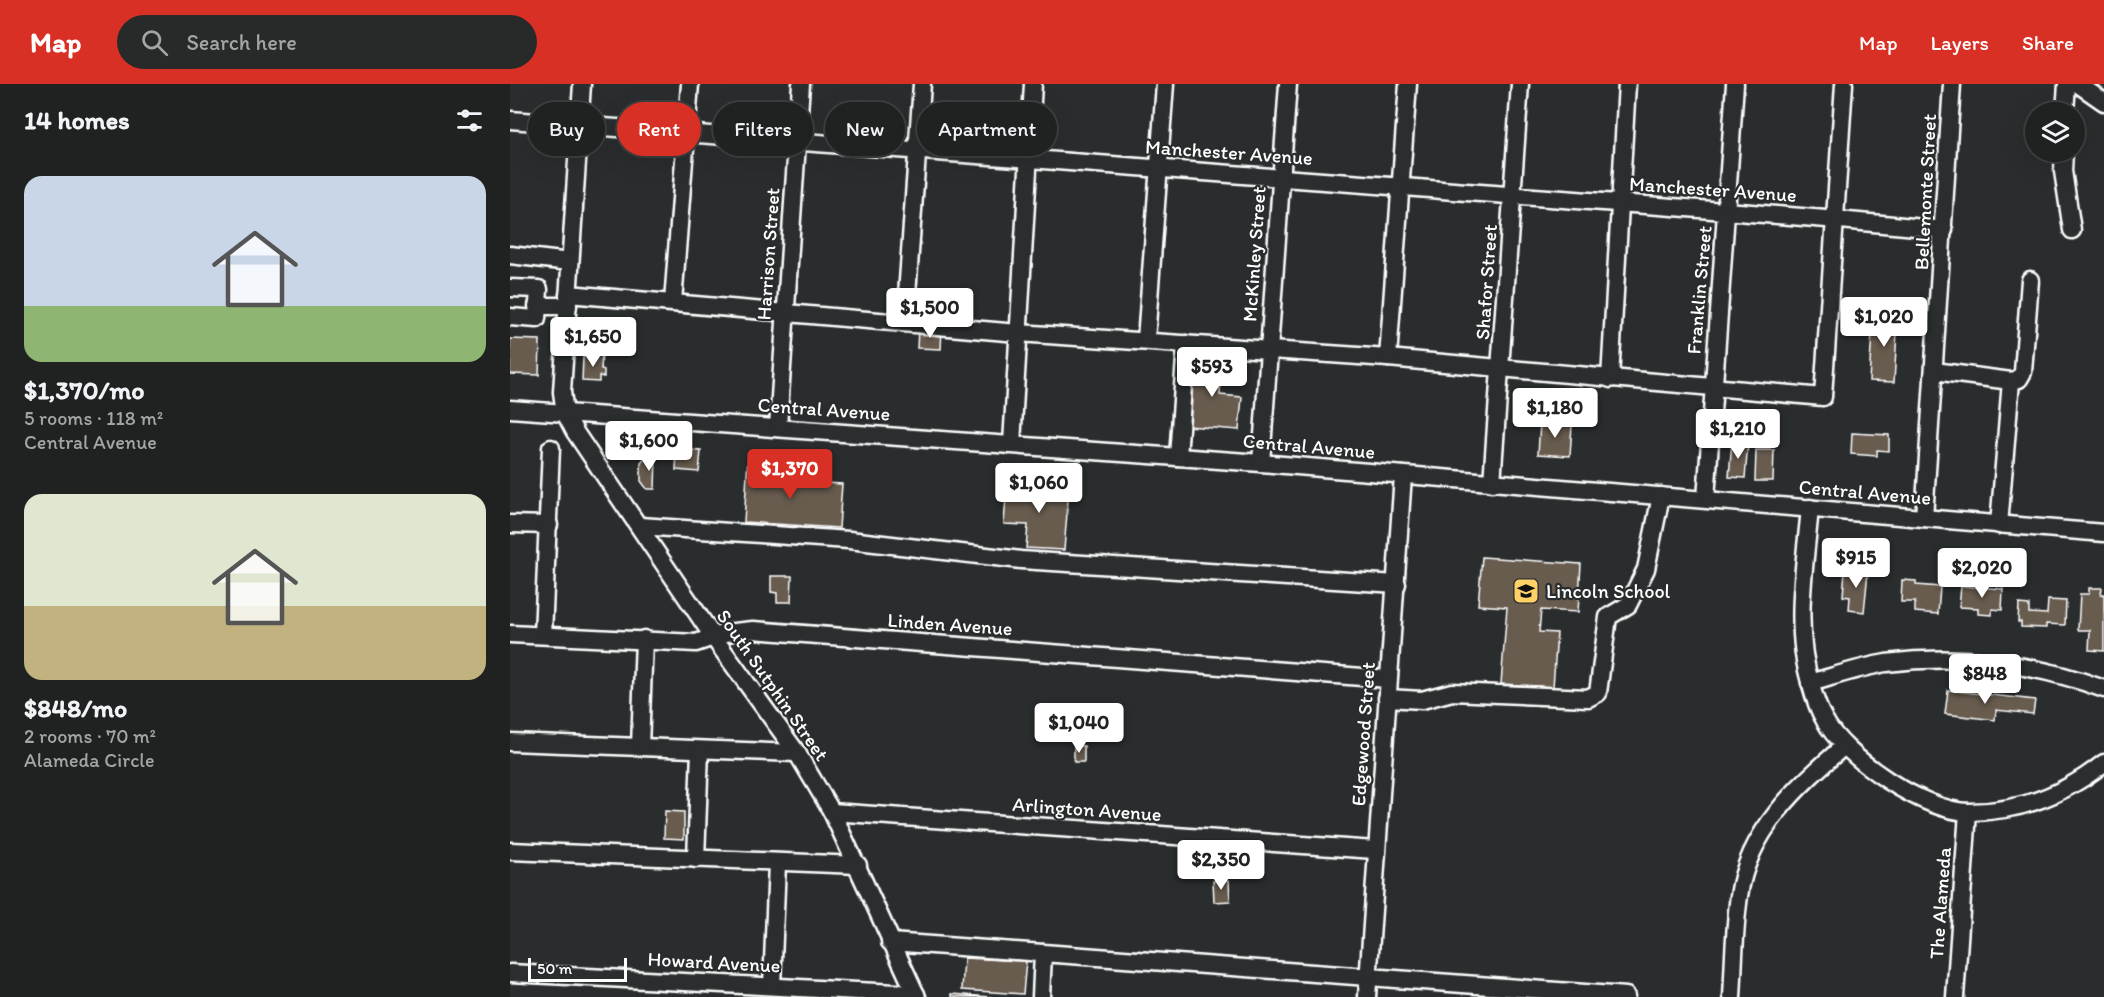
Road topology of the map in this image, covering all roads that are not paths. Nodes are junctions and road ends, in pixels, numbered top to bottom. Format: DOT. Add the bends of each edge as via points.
graph roads {
  1 [pos="582,84"];
  2 [pos="690,84"];
  3 [pos="801,84"];
  4 [pos="922,84"];
  5 [pos="1033,84"];
  6 [pos="1165,84"];
  7 [pos="1288,84"];
  8 [pos="1408,84"];
  9 [pos="1520,84"];
  10 [pos="1627,84"];
  11 [pos="1734,84"];
  12 [pos="1844,84"];
  13 [pos="1952,84"];
  14 [pos="2067,84"];
  15 [pos="2078,84"];
  16 [pos="581,102"];
  17 [pos="689,102"];
  18 [pos="800,102"];
  19 [pos="921,102"];
  20 [pos="2066,102"];
  21 [pos="2104,102"];
  22 [pos="510,120"];
  23 [pos="528,121"];
  24 [pos="813,142"];
  25 [pos="917,150"];
  26 [pos="577,156"];
  27 [pos="684,156"];
  28 [pos="796,156"];
  29 [pos="918,156"];
  30 [pos="1011,156"];
  31 [pos="1027,157"];
  32 [pos="2063,162"];
  33 [pos="1159,169"];
  34 [pos="1281,175"];
  35 [pos="1401,187"];
  36 [pos="1513,195"];
  37 [pos="1619,203"];
  38 [pos="1727,212"];
  39 [pos="1833,219"];
  40 [pos="1944,230"];
  41 [pos="2072,230"];
  42 [pos="510,255"];
  43 [pos="570,262"];
  44 [pos="2030,280"];
  45 [pos="510,288"];
  46 [pos="568,300"];
  47 [pos="673,302"];
  48 [pos="537,306"];
  49 [pos="785,312"];
  50 [pos="510,316"];
  51 [pos="904,323"];
  52 [pos="1018,333"];
  53 [pos="1146,340"];
  54 [pos="1186,344"];
  55 [pos="1268,351"];
  56 [pos="1388,358"];
  57 [pos="1501,369"];
  58 [pos="1934,371"];
  59 [pos="1610,379"];
  60 [pos="2011,381"];
  61 [pos="1712,388"];
  62 [pos="510,409"];
  63 [pos="565,413"];
  64 [pos="778,427"];
  65 [pos="1012,444"];
  66 [pos="551,448"];
  67 [pos="1178,457"];
  68 [pos="1261,463"];
  69 [pos="1402,475"];
  70 [pos="1492,483"];
  71 [pos="1661,496"];
  72 [pos="1706,499"];
  73 [pos="1810,508"];
  74 [pos="1924,518"];
  75 [pos="510,524"];
  76 [pos="549,525"];
  77 [pos="1999,525"];
  78 [pos="640,526"];
  79 [pos="2104,533"];
  80 [pos="1397,584"];
  81 [pos="510,634"];
  82 [pos="543,635"];
  83 [pos="714,638"];
  84 [pos="644,639"];
  85 [pos="1389,679"];
  86 [pos="1810,683"];
  87 [pos="2104,689"];
  88 [pos="1387,698"];
  89 [pos="510,742"];
  90 [pos="1845,746"];
  91 [pos="640,747"];
  92 [pos="700,750"];
  93 [pos="797,753"];
  94 [pos="2104,764"];
  95 [pos="832,812"];
  96 [pos="1968,812"];
  97 [pos="1376,850"];
  98 [pos="510,851"];
  99 [pos="696,859"];
  100 [pos="777,864"];
  101 [pos="858,865"];
  102 [pos="890,942"];
  103 [pos="1043,953"];
  104 [pos="510,973"];
  105 [pos="1368,978"];
  106 [pos="772,986"];
  107 [pos="917,995"];
  108 [pos="1626,996"];
  109 [pos="1041,997"];
  110 [pos="1367,997"];
  111 [pos="1732,997"];
  112 [pos="1954,997"];
  1 -- 16 [label="street"];
  2 -- 17 [label="street"];
  3 -- 18 [label="street, Harrison Street"];
  4 -- 19 [label="street"];
  5 -- 31 [label="street"];
  6 -- 33 [label="street"];
  7 -- 34 [label="street, McKinley Street"];
  8 -- 35 [label="street"];
  9 -- 36 [label="street, Shafor Street"];
  10 -- 37 [label="street"];
  11 -- 38 [label="street, Franklin Street"];
  12 -- 39 [label="street"];
  13 -- 40 [label="street, Bellemonte Street"];
  14 -- 20 [label="street"];
  15 -- 21 [label="street"];
  22 -- 23 [label="street, Manchester Avenue"];
  24 -- 25 [label="street, Manchester Avenue"];
  26 -- 43 [label="street"];
  27 -- 47 [label="street"];
  28 -- 49 [label="street, Harrison Street"];
  29 -- 51 [label="street"];
  30 -- 31 [label="street, Manchester Avenue"];
  31 -- 33 [label="street, Manchester Avenue"];
  31 -- 52 [label="street"];
  32 -- 41 [label="street"];
  33 -- 34 [label="street, Manchester Avenue"];
  33 -- 53 [label="street"];
  34 -- 35 [label="street, Manchester Avenue"];
  34 -- 55 [label="street, McKinley Street"];
  35 -- 36 [label="street, Manchester Avenue"];
  35 -- 56 [label="street"];
  36 -- 37 [label="street, Manchester Avenue"];
  36 -- 57 [label="street, Shafor Street"];
  37 -- 38 [label="street, Manchester Avenue"];
  37 -- 59 [label="street"];
  38 -- 39 [label="street, Manchester Avenue"];
  38 -- 61 [label="street, Franklin Street"];
  39 -- 40 [label="street, Manchester Avenue"];
  39 -- 61 [label="street" via="1823,397"];
  40 -- 58 [label="street, Bellemonte Street"];
  42 -- 43 [label="street"];
  43 -- 46 [label="street"];
  44 -- 60 [label="street" via="2023,372 2019,379"];
  45 -- 48 [label="street" via="539,289"];
  46 -- 47 [label="street"];
  46 -- 48 [label="street"];
  46 -- 63 [label="street" via="562,393"];
  47 -- 49 [label="street"];
  48 -- 50 [label="street" via="537,319"];
  49 -- 51 [label="street"];
  49 -- 64 [label="street, Harrison Street"];
  51 -- 52 [label="street"];
  52 -- 53 [label="street"];
  52 -- 65 [label="street"];
  53 -- 54 [label="street"];
  54 -- 55 [label="street"];
  54 -- 67 [label="street"];
  55 -- 56 [label="street"];
  55 -- 68 [label="street, McKinley Street"];
  56 -- 57 [label="street"];
  57 -- 59 [label="street"];
  57 -- 70 [label="street, Shafor Street"];
  58 -- 60 [label="street"];
  58 -- 74 [label="street, Bellemonte Street"];
  59 -- 61 [label="street"];
  60 -- 77 [label="street"];
  61 -- 72 [label="street, Franklin Street"];
  62 -- 63 [label="street, Central Avenue"];
  63 -- 64 [label="street, Central Avenue"];
  63 -- 78 [label="street, South Sutphin Street"];
  64 -- 65 [label="street, Central Avenue"];
  65 -- 67 [label="street, Central Avenue"];
  66 -- 76 [label="street"];
  67 -- 68 [label="street, Central Avenue"];
  68 -- 69 [label="street, Central Avenue"];
  69 -- 70 [label="street, Central Avenue"];
  69 -- 80 [label="street, Edgewood Street"];
  70 -- 71 [label="street, Central Avenue"];
  71 -- 72 [label="street, Central Avenue"];
  71 -- 88 [label="street" via="1646,569 1628,605 1608,617 1598,693 1588,698 1452,692 1422,700"];
  72 -- 73 [label="street, Central Avenue"];
  73 -- 74 [label="street, Central Avenue"];
  73 -- 86 [label="street" via="1803,640"];
  74 -- 77 [label="street, Central Avenue"];
  75 -- 76 [label="street"];
  76 -- 82 [label="street"];
  77 -- 79 [label="street, Central Avenue"];
  78 -- 80 [label="street" via="849,540 1021,560"];
  78 -- 83 [label="street, South Sutphin Street"];
  80 -- 85 [label="street, Edgewood Street"];
  81 -- 82 [label="street, Linden Avenue"];
  82 -- 84 [label="street, Linden Avenue"];
  83 -- 84 [label="street, Linden Avenue" via="696,643"];
  83 -- 85 [label="street, Linden Avenue" via="753,630"];
  83 -- 93 [label="street, South Sutphin Street"];
  84 -- 91 [label="street"];
  85 -- 88 [label="street, Edgewood Street"];
  86 -- 87 [label="street" via="1885,663 1943,660 2007,663 2064,675"];
  86 -- 90 [label="street" via="1824,720"];
  88 -- 97 [label="street, Edgewood Street"];
  89 -- 91 [label="street"];
  90 -- 96 [label="street" via="1884,780 1927,801"];
  90 -- 111 [label="street" via="1801,783 1778,809 1752,850 1739,894"];
  91 -- 92 [label="street"];
  92 -- 93 [label="street"];
  92 -- 99 [label="street"];
  93 -- 95 [label="street, South Sutphin Street"];
  94 -- 96 [label="street" via="2042,800"];
  95 -- 97 [label="street, Arlington Avenue"];
  95 -- 101 [label="street, South Sutphin Street"];
  96 -- 112 [label="street, The Alameda"];
  97 -- 105 [label="street, Edgewood Street"];
  98 -- 99 [label="street"];
  99 -- 100 [label="street"];
  100 -- 101 [label="street"];
  100 -- 106 [label="street"];
  101 -- 102 [label="street, South Sutphin Street"];
  102 -- 103 [label="street"];
  102 -- 107 [label="street, South Sutphin Street"];
  103 -- 105 [label="street"];
  103 -- 109 [label="street"];
  104 -- 106 [label="street, Howard Avenue"];
  105 -- 108 [label="street"];
  105 -- 110 [label="street, Edgewood Street"];
  106 -- 107 [label="street, Howard Avenue"];
}
